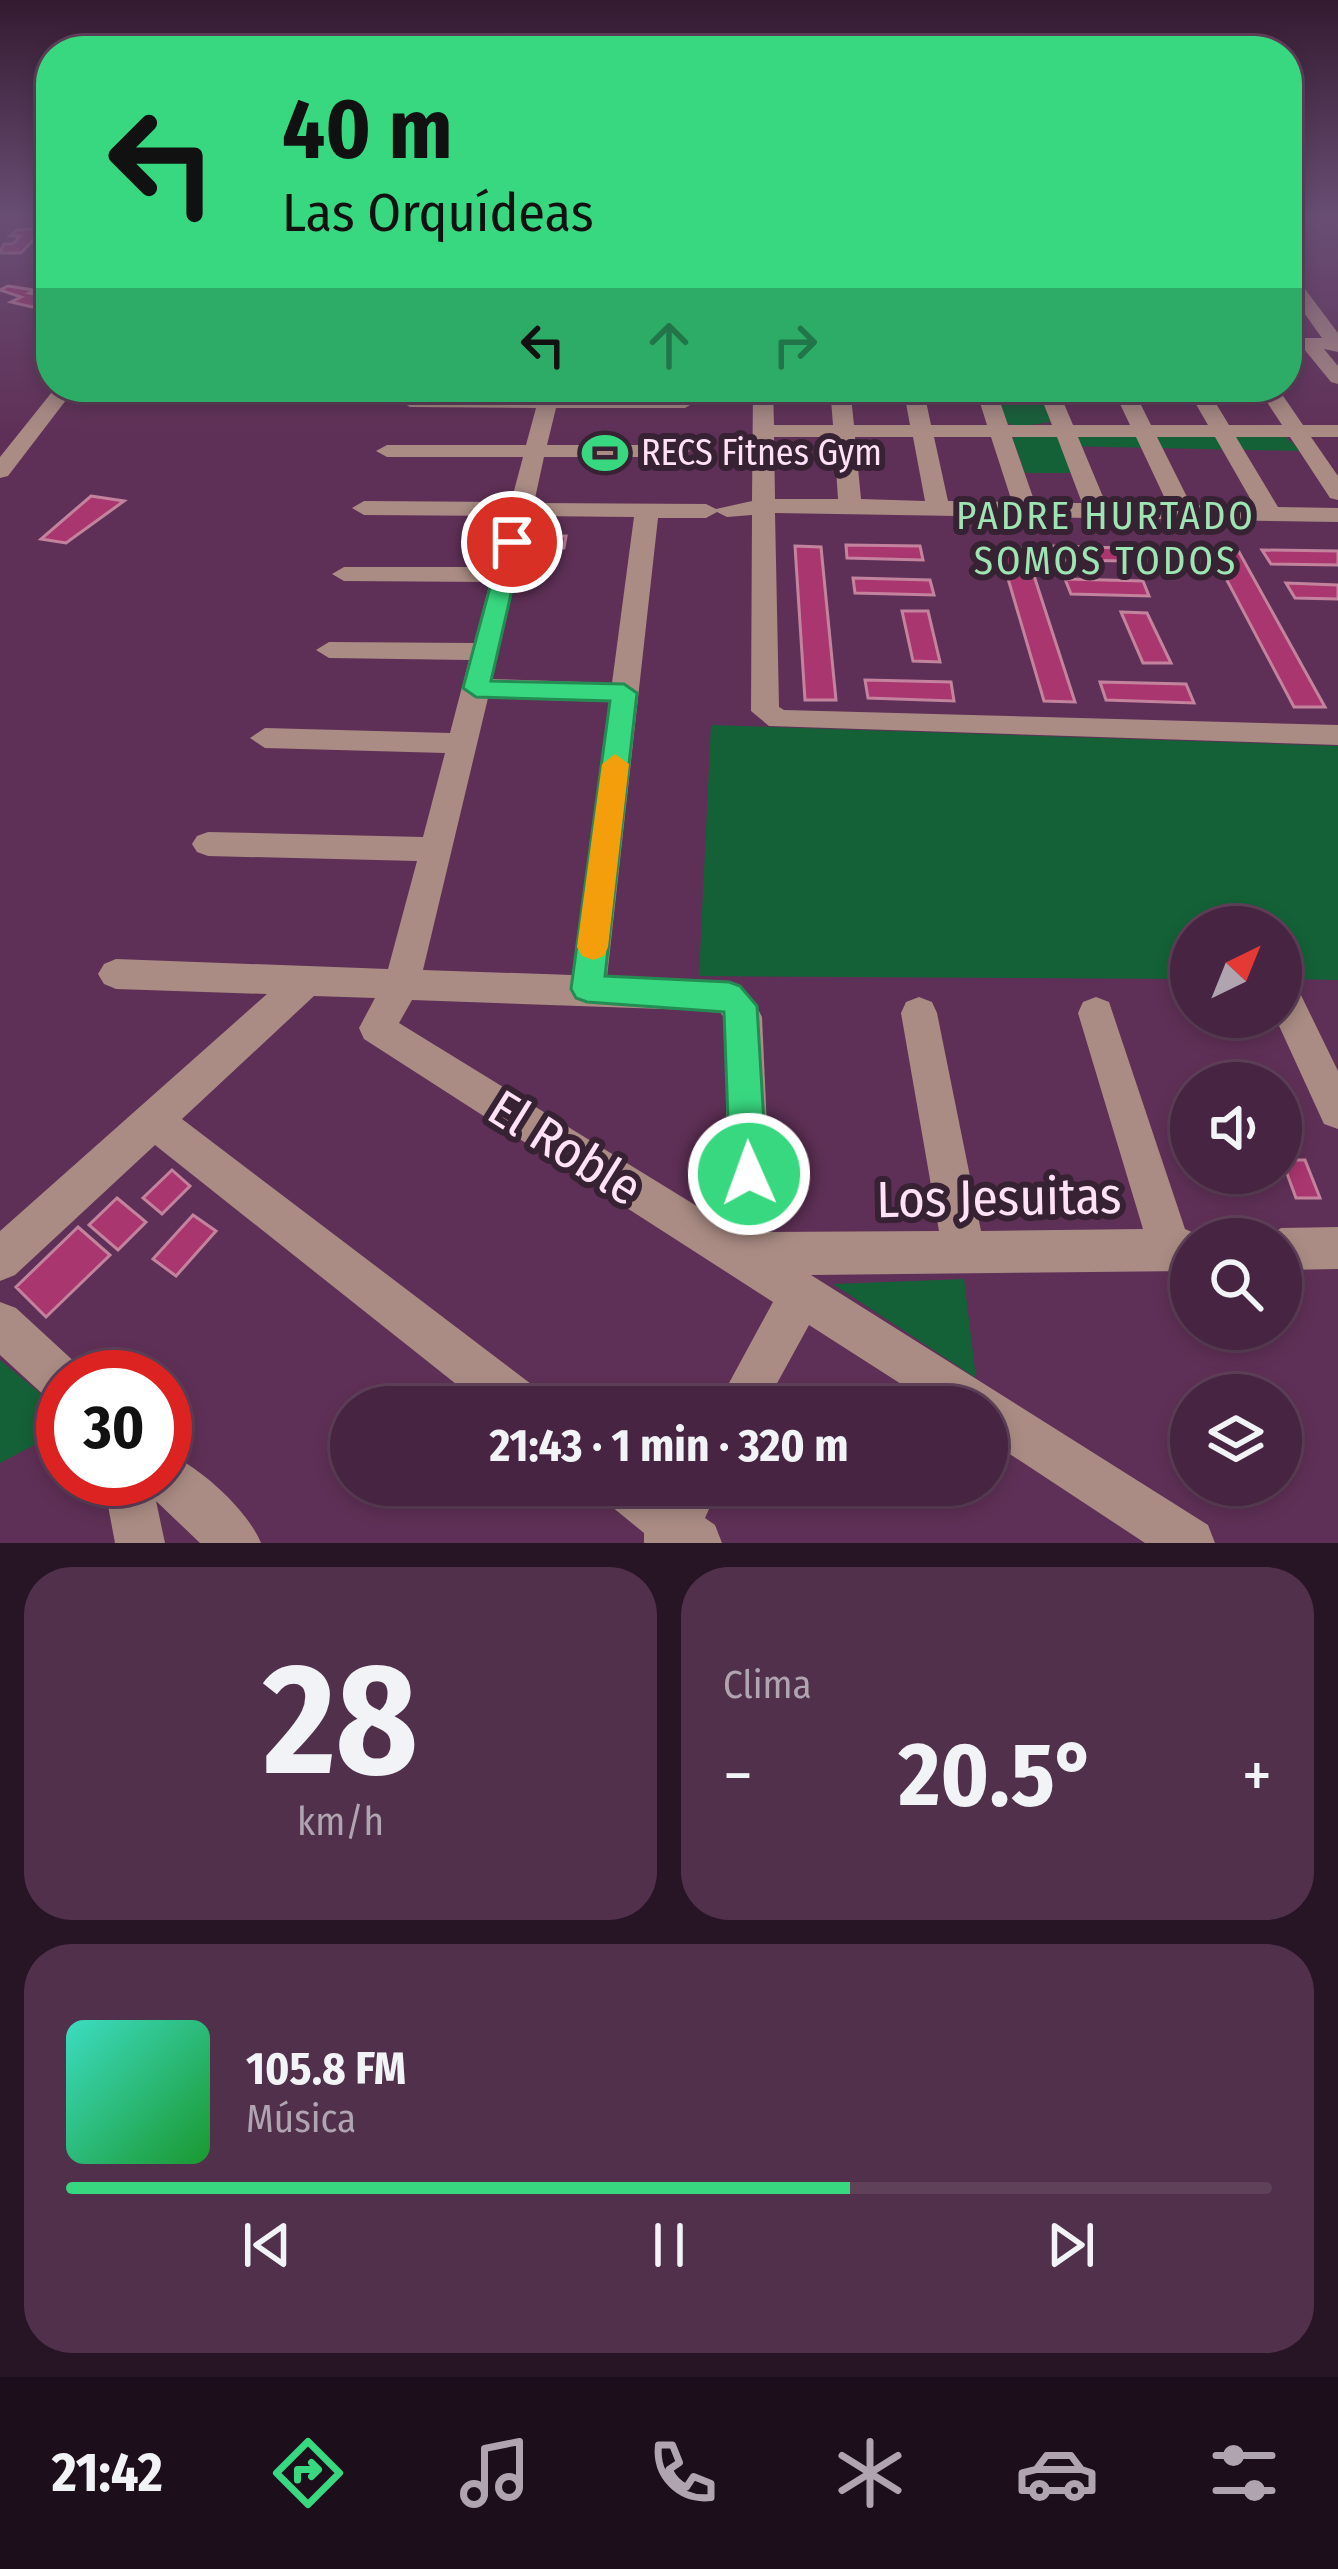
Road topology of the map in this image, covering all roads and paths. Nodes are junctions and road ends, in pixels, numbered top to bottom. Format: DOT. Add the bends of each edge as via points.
graph roads {
  1 [pos="1302,297"];
  2 [pos="1302,344"];
  3 [pos="1310,344"];
  4 [pos="1337,344"];
  5 [pos="1338,378"];
  6 [pos="54,402"];
  7 [pos="547,402"];
  8 [pos="763,402"];
  9 [pos="841,402"];
  10 [pos="917,402"];
  11 [pos="990,402"];
  12 [pos="1053,402"];
  13 [pos="1129,402"];
  14 [pos="1205,402"];
  15 [pos="1277,402"];
  16 [pos="1338,430"];
  17 [pos="763,431"];
  18 [pos="844,431"];
  19 [pos="922,431"];
  20 [pos="1000,431"];
  21 [pos="1065,431"];
  22 [pos="1143,431"];
  23 [pos="1222,431"];
  24 [pos="1296,431"];
  25 [pos="535,451"];
  26 [pos="387,452"];
  27 [pos="679,452"];
  28 [pos="0,471"];
  29 [pos="1338,493"];
  30 [pos="763,505"];
  31 [pos="850,506"];
  32 [pos="364,508"];
  33 [pos="521,508"];
  34 [pos="938,508"];
  35 [pos="1026,509"];
  36 [pos="647,510"];
  37 [pos="1097,511"];
  38 [pos="1183,512"];
  39 [pos="1271,514"];
  40 [pos="1338,515"];
  41 [pos="344,574"];
  42 [pos="504,575"];
  43 [pos="329,650"];
  44 [pos="485,652"];
  45 [pos="476,688"];
  46 [pos="624,693"];
  47 [pos="1338,735"];
  48 [pos="265,738"];
  49 [pos="462,743"];
  50 [pos="208,844"];
  51 [pos="436,849"];
  52 [pos="116,974"];
  53 [pos="305,982"];
  54 [pos="402,985"];
  55 [pos="587,989"];
  56 [pos="1096,1012"];
  57 [pos="919,1013"];
  58 [pos="1302,1036"];
  59 [pos="1338,1111"];
  60 [pos="152,1119"];
  61 [pos="1170,1219"];
  62 [pos="1338,1248"];
  63 [pos="1302,1249"];
  64 [pos="1170,1250"];
  65 [pos="964,1252"];
  66 [pos="737,1254"];
  67 [pos="0,1260"];
  68 [pos="802,1293"];
  69 [pos="0,1324"];
  70 [pos="36,1357"];
  71 [pos="495,1386"];
  72 [pos="751,1386"];
  73 [pos="946,1386"];
  74 [pos="1008,1426"];
  75 [pos="192,1501"];
  76 [pos="132,1506"];
  77 [pos="655,1506"];
  78 [pos="683,1524"];
  79 [pos="140,1543"];
  80 [pos="236,1543"];
  81 [pos="1190,1543"];
  1 -- 4 [label="street"];
  2 -- 3 [label="street"];
  3 -- 4 [label="street"];
  3 -- 5 [label="street"];
  6 -- 28 [label="street"];
  7 -- 25 [label="street"];
  8 -- 17 [label="street"];
  9 -- 18 [label="street"];
  10 -- 19 [label="street"];
  11 -- 20 [label="street"];
  12 -- 21 [label="street"];
  13 -- 22 [label="street"];
  14 -- 23 [label="street"];
  15 -- 24 [label="street"];
  16 -- 24 [label="street"];
  17 -- 18 [label="street"];
  17 -- 30 [label="street"];
  18 -- 19 [label="street"];
  18 -- 31 [label="street"];
  19 -- 20 [label="street"];
  19 -- 34 [label="street"];
  20 -- 21 [label="street"];
  20 -- 35 [label="street"];
  21 -- 22 [label="street"];
  21 -- 37 [label="street"];
  22 -- 23 [label="street"];
  22 -- 38 [label="street"];
  23 -- 24 [label="street"];
  23 -- 39 [label="street"];
  24 -- 29 [label="street"];
  25 -- 26 [label="street"];
  25 -- 27 [label="street"];
  25 -- 33 [label="street"];
  30 -- 31 [label="street"];
  30 -- 36 [label="street"];
  30 -- 47 [label="street" via="765,711 779,719"];
  31 -- 34 [label="street"];
  32 -- 33 [label="street"];
  33 -- 36 [label="street"];
  33 -- 42 [label="street"];
  34 -- 35 [label="street"];
  35 -- 37 [label="street"];
  36 -- 46 [label="street"];
  37 -- 38 [label="street"];
  38 -- 39 [label="street"];
  39 -- 40 [label="street"];
  41 -- 42 [label="street"];
  42 -- 44 [label="street"];
  43 -- 44 [label="street"];
  44 -- 45 [label="street"];
  45 -- 46 [label="street"];
  45 -- 49 [label="street"];
  46 -- 55 [label="street"];
  48 -- 49 [label="street"];
  49 -- 51 [label="street"];
  50 -- 51 [label="street"];
  51 -- 54 [label="street"];
  52 -- 53 [label="street"];
  53 -- 54 [label="street"];
  53 -- 60 [label="street"];
  54 -- 55 [label="street"];
  54 -- 66 [label="street, El Roble" via="377,1028"];
  55 -- 66 [label="street" via="729,995 744,1017 750,1214"];
  56 -- 61 [label="street"];
  57 -- 65 [label="street"];
  58 -- 59 [label="street"];
  60 -- 67 [label="street"];
  60 -- 71 [label="street"];
  62 -- 63 [label="street"];
  64 -- 65 [label="street, Los Jesuitas"];
  65 -- 66 [label="street, Los Jesuitas"];
  66 -- 68 [label="street, El Roble"];
  68 -- 72 [label="street"];
  68 -- 73 [label="street, El Roble"];
  69 -- 70 [label="street"];
  74 -- 81 [label="street"];
  75 -- 80 [label="street"];
  76 -- 79 [label="street"];
  77 -- 78 [label="street"];
}
